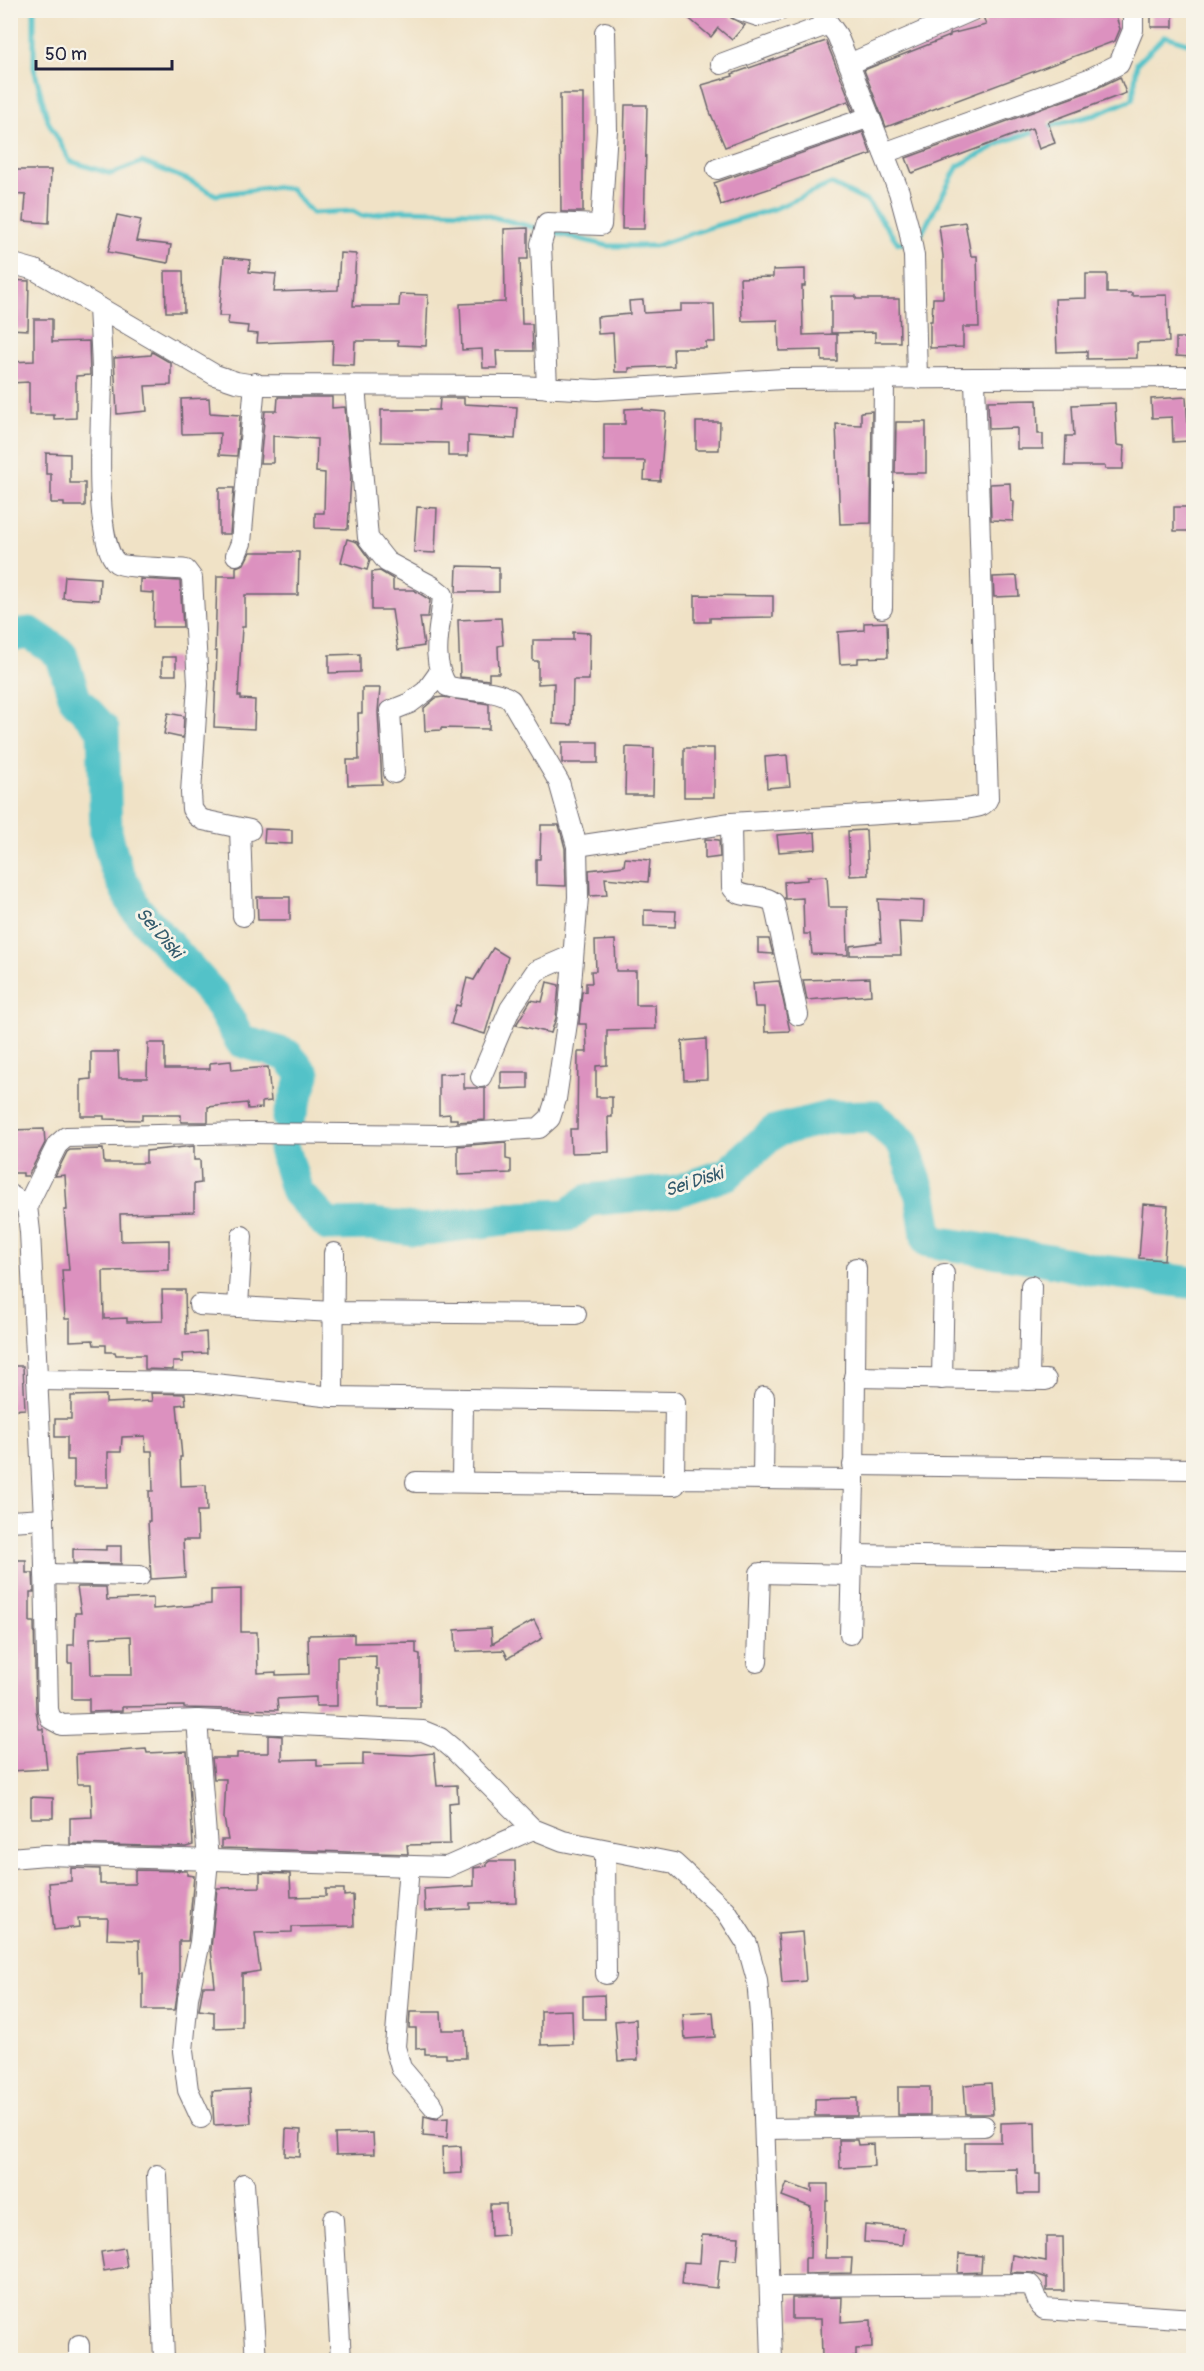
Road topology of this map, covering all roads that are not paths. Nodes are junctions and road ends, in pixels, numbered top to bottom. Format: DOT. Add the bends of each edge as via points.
graph roads {
  1 [pos="740,10"];
  2 [pos="780,10"];
  3 [pos="973,10"];
  4 [pos="1133,10"];
  5 [pos="824,17"];
  6 [pos="605,32"];
  7 [pos="721,64"];
  8 [pos="849,64"];
  9 [pos="870,117"];
  10 [pos="884,153"];
  11 [pos="717,169"];
  12 [pos="10,263"];
  13 [pos="99,307"];
  14 [pos="1194,377"];
  15 [pos="884,379"];
  16 [pos="917,379"];
  17 [pos="975,380"];
  18 [pos="255,383"];
  19 [pos="355,386"];
  20 [pos="547,388"];
  21 [pos="236,555"];
  22 [pos="882,608"];
  23 [pos="439,673"];
  24 [pos="394,773"];
  25 [pos="731,823"];
  26 [pos="578,846"];
  27 [pos="243,916"];
  28 [pos="573,956"];
  29 [pos="798,1015"];
  30 [pos="481,1077"];
  31 [pos="19,1201"];
  32 [pos="242,1236"];
  33 [pos="334,1253"];
  34 [pos="856,1268"];
  35 [pos="944,1274"];
  36 [pos="1031,1286"];
  37 [pos="199,1305"];
  38 [pos="238,1307"];
  39 [pos="334,1312"];
  40 [pos="576,1314"];
  41 [pos="854,1377"];
  42 [pos="942,1378"];
  43 [pos="37,1380"];
  44 [pos="764,1396"];
  45 [pos="333,1397"];
  46 [pos="463,1399"];
  47 [pos="1194,1469"];
  48 [pos="853,1472"];
  49 [pos="674,1478"];
  50 [pos="763,1479"];
  51 [pos="416,1482"];
  52 [pos="462,1482"];
  53 [pos="44,1519"];
  54 [pos="10,1521"];
  55 [pos="1188,1560"];
  56 [pos="852,1565"];
  57 [pos="45,1574"];
  58 [pos="140,1576"];
  59 [pos="850,1634"];
  60 [pos="757,1662"];
  61 [pos="197,1720"];
  62 [pos="533,1828"];
  63 [pos="605,1850"];
  64 [pos="10,1858"];
  65 [pos="208,1861"];
  66 [pos="409,1866"];
  67 [pos="606,1974"];
  68 [pos="434,2107"];
  69 [pos="201,2118"];
  70 [pos="984,2126"];
  71 [pos="765,2130"];
  72 [pos="157,2175"];
  73 [pos="244,2184"];
  74 [pos="333,2220"];
  75 [pos="771,2286"];
  76 [pos="1194,2319"];
  77 [pos="164,2361"];
  78 [pos="256,2361"];
  79 [pos="341,2361"];
  80 [pos="772,2361"];
  1 -- 2 [label="street" via="759,16"];
  3 -- 8 [label="street"];
  4 -- 10 [label="street" via="1133,30 1119,64 1089,79"];
  5 -- 7 [label="street"];
  5 -- 8 [label="street" via="837,35"];
  6 -- 20 [label="street" via="607,130 601,225 547,223 542,243"];
  8 -- 9 [label="street"];
  9 -- 10 [label="street"];
  9 -- 11 [label="street"];
  10 -- 16 [label="street" via="899,192 914,256"];
  12 -- 13 [label="street" via="35,270"];
  13 -- 18 [label="street" via="215,375"];
  13 -- 27 [label="street" via="101,488 106,540 110,553 125,567 186,570 192,578 198,665 191,759 192,809 203,820 245,829"];
  14 -- 17 [label="street"];
  15 -- 16 [label="street"];
  15 -- 20 [label="street" via="783,379 597,390"];
  15 -- 22 [label="street"];
  16 -- 17 [label="street"];
  17 -- 25 [label="street" via="986,802 964,809"];
  18 -- 19 [label="street"];
  18 -- 21 [label="street" via="241,543"];
  19 -- 20 [label="street"];
  19 -- 23 [label="street" via="368,538 387,562 443,595 436,650"];
  23 -- 24 [label="street" via="426,691 390,711"];
  23 -- 26 [label="street" via="447,686 500,693 511,700 559,782"];
  25 -- 26 [label="street"];
  25 -- 29 [label="street" via="732,887 739,893 765,897 774,903"];
  26 -- 28 [label="street"];
  28 -- 30 [label="street" via="536,971 510,1009"];
  28 -- 31 [label="street" via="556,1099 550,1118 539,1128 443,1135 249,1133 66,1137"];
  31 -- 43 [label="street"];
  32 -- 38 [label="street"];
  33 -- 39 [label="street"];
  34 -- 41 [label="street"];
  35 -- 42 [label="street"];
  36 -- 42 [label="street" via="1038,1380"];
  37 -- 38 [label="street"];
  38 -- 39 [label="street"];
  39 -- 40 [label="street"];
  39 -- 45 [label="street"];
  41 -- 42 [label="street"];
  41 -- 48 [label="street"];
  43 -- 45 [label="street" via="197,1382"];
  43 -- 53 [label="street"];
  44 -- 50 [label="street"];
  45 -- 46 [label="street"];
  46 -- 49 [label="street" via="675,1402"];
  46 -- 52 [label="street"];
  47 -- 48 [label="street"];
  48 -- 50 [label="street"];
  48 -- 56 [label="street"];
  49 -- 50 [label="street"];
  49 -- 52 [label="street" via="675,1485"];
  51 -- 52 [label="street"];
  53 -- 54 [label="street"];
  53 -- 57 [label="street"];
  55 -- 56 [label="street"];
  56 -- 59 [label="street"];
  56 -- 60 [label="street" via="760,1573"];
  57 -- 58 [label="street"];
  57 -- 61 [label="street" via="51,1719 62,1725"];
  61 -- 62 [label="street" via="423,1731 452,1748"];
  61 -- 65 [label="street"];
  62 -- 63 [label="street"];
  62 -- 66 [label="street" via="447,1867"];
  63 -- 67 [label="street"];
  63 -- 71 [label="street" via="674,1863 726,1911 747,1944 757,1980"];
  64 -- 65 [label="street" via="46,1855"];
  65 -- 66 [label="street"];
  65 -- 69 [label="street" via="183,2051 188,2090"];
  66 -- 68 [label="street" via="395,2047 401,2068"];
  70 -- 71 [label="street"];
  71 -- 75 [label="street"];
  72 -- 77 [label="street"];
  73 -- 78 [label="street"];
  74 -- 79 [label="street"];
  75 -- 76 [label="street" via="1029,2284 1044,2308"];
  75 -- 80 [label="street"];
}
